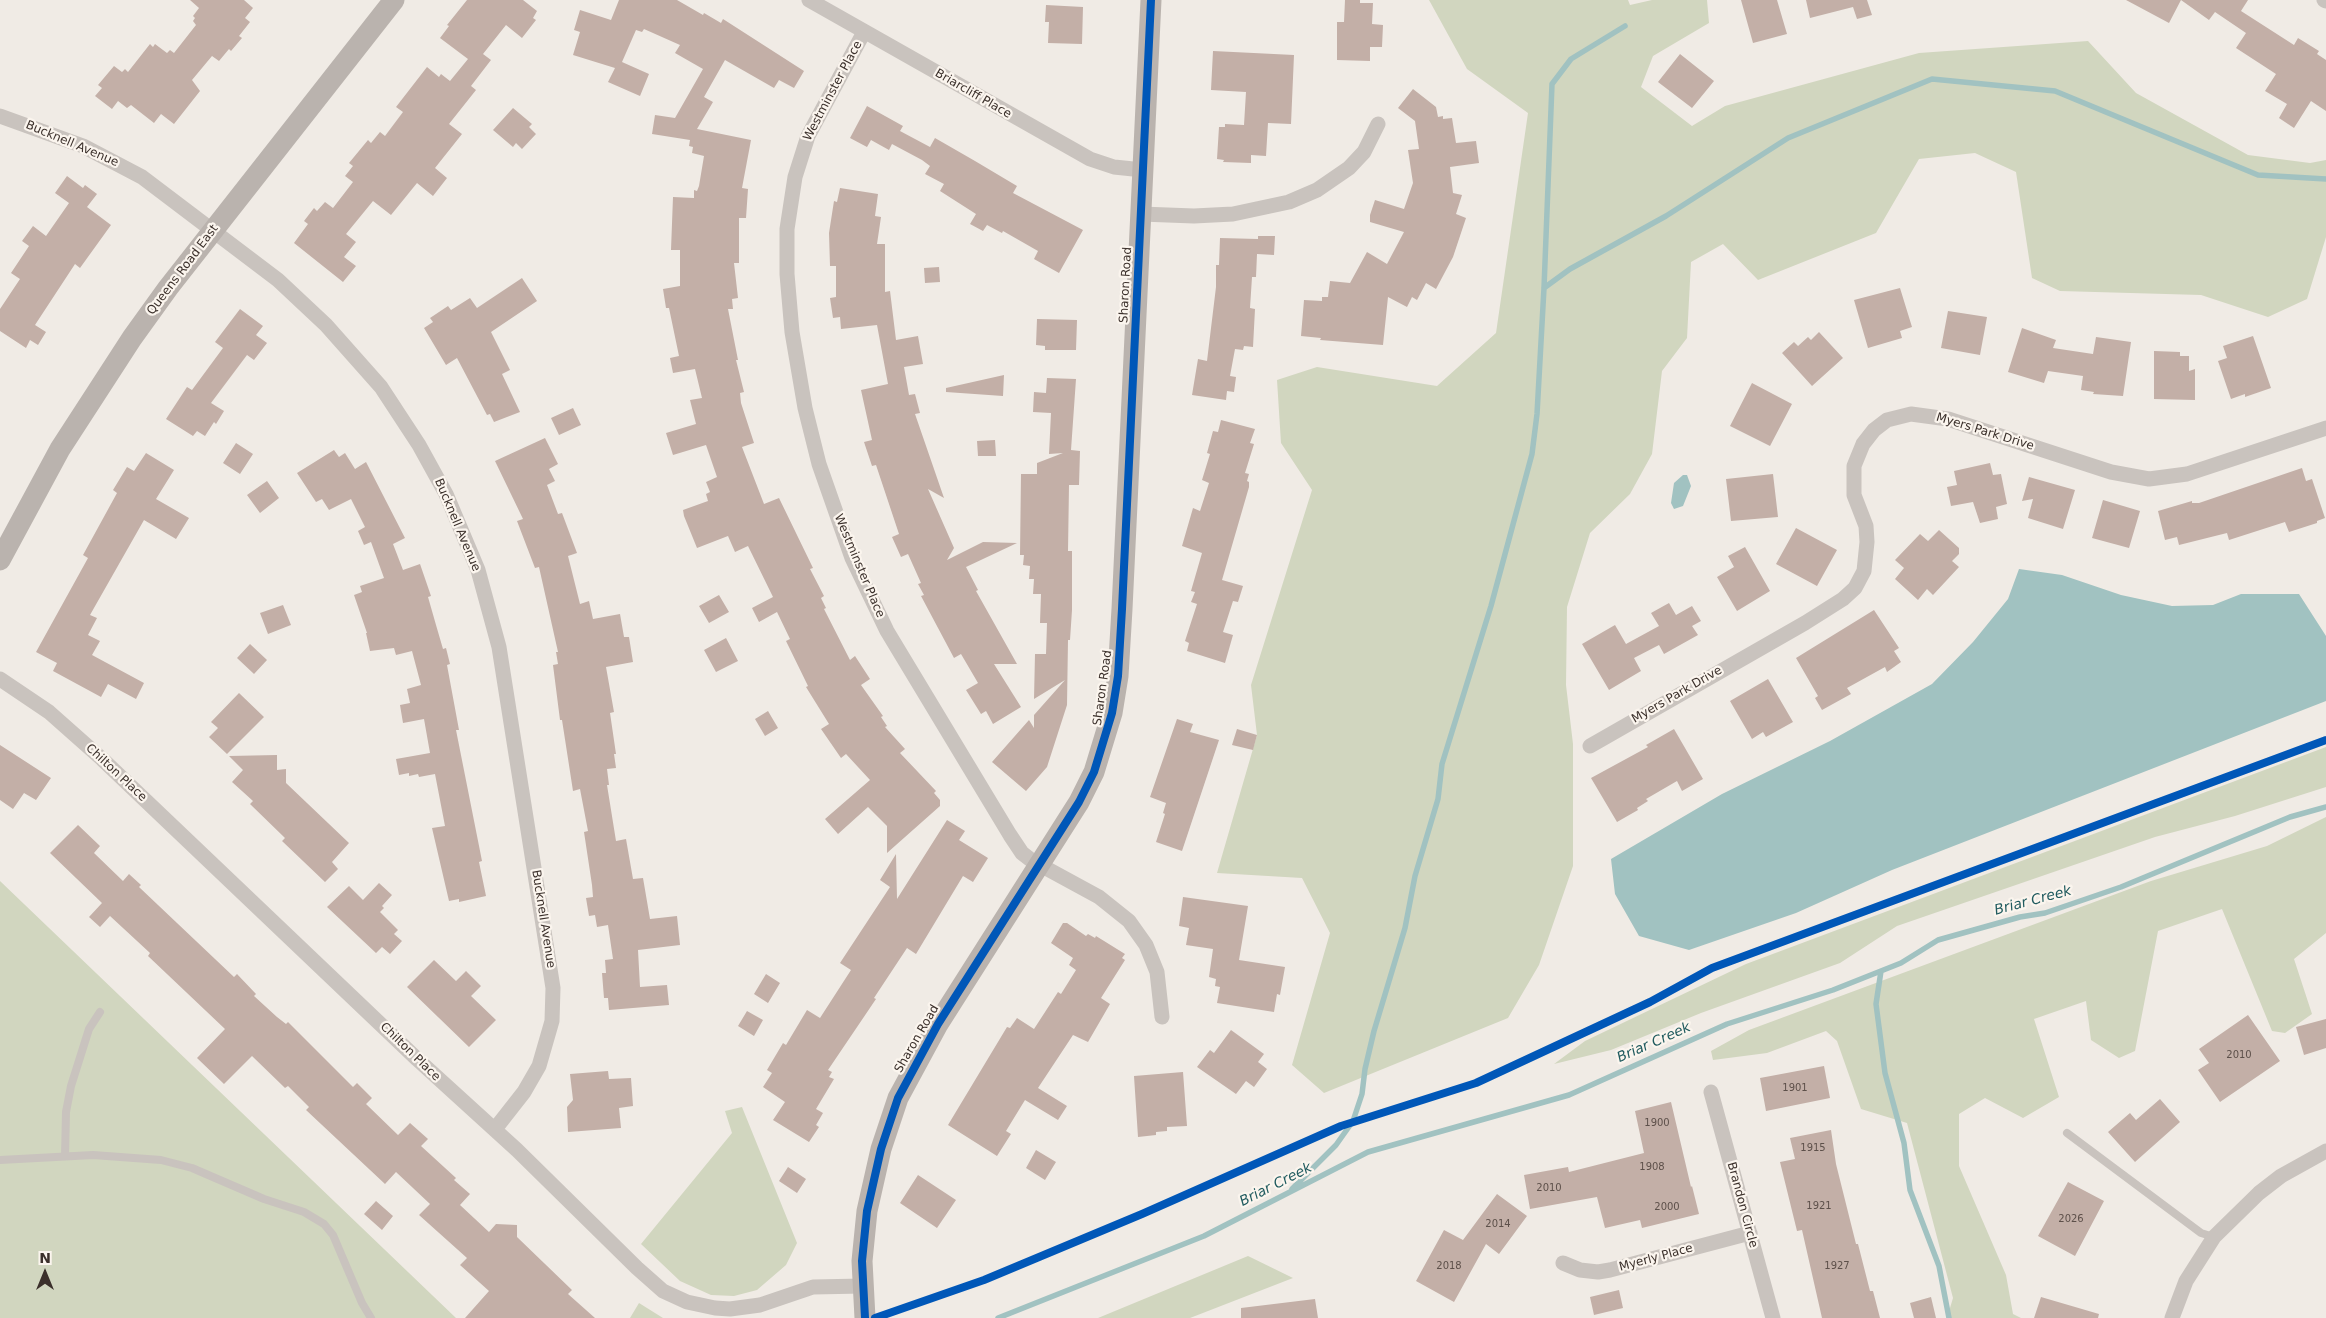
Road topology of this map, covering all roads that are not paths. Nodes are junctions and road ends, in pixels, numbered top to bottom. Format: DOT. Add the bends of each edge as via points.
graph roads {
  1 [pos="394,0"];
  2 [pos="809,0"];
  3 [pos="1151,0"];
  4 [pos="864,32"];
  5 [pos="0,116"];
  6 [pos="1378,124"];
  7 [pos="1143,170"];
  8 [pos="1141,214"];
  9 [pos="214,230"];
  10 [pos="2326,428"];
  11 [pos="0,560"];
  12 [pos="0,679"];
  13 [pos="1590,746"];
  14 [pos="1040,865"];
  15 [pos="100,1012"];
  16 [pos="1162,1017"];
  17 [pos="1711,1092"];
  18 [pos="495,1129"];
  19 [pos="2066,1132"];
  20 [pos="2326,1151"];
  21 [pos="65,1156"];
  22 [pos="0,1160"];
  23 [pos="1750,1233"];
  24 [pos="2214,1238"];
  25 [pos="1563,1263"];
  26 [pos="863,1286"];
  27 [pos="371,1318"];
  28 [pos="865,1318"];
  29 [pos="1773,1318"];
  30 [pos="2172,1318"];
  1 -- 9 [label="street, Queens Road East"];
  2 -- 4 [label="street, Briarcliff Place"];
  3 -- 7 [label="street, Sharon Road"];
  4 -- 7 [label="street, Briarcliff Place" via="1090,159 1114,167"];
  4 -- 14 [label="street, Westminster Place" via="814,122 798,163 792,194 787,229 788,296 805,408 832,503 852,558 878,614 1016,846"];
  5 -- 9 [label="street, Bucknell Avenue" via="61,137 120,164 162,190"];
  6 -- 8 [label="street" via="1364,152 1349,168 1303,196 1234,214"];
  7 -- 8 [label="street, Sharon Road"];
  8 -- 14 [label="street, Sharon Road" via="1116,689 1107,734 1094,772"];
  9 -- 11 [label="street, Queens Road East" via="142,324 80,416"];
  9 -- 18 [label="street, Bucknell Avenue" via="308,307 381,387 439,480 484,589 503,668 553,996 550,1027 539,1066 524,1092"];
  10 -- 13 [label="street, Myers Park Drive" via="2187,474 2149,479 2124,476 1941,418 1911,414 1887,420 1863,444 1854,466 1854,495 1864,519 1867,542 1864,571 1855,588 1805,624"];
  12 -- 18 [label="street, Chilton Place" via="49,712 96,754"];
  14 -- 16 [label="street, Westminster Place" via="1105,901 1129,921 1146,945 1157,972"];
  14 -- 26 [label="street, Sharon Road" via="938,1024 898,1098 884,1135 868,1200 862,1249"];
  15 -- 21 [label="lane" via="85,1037 71,1086"];
  17 -- 23 [label="street, Brandon Circle"];
  18 -- 26 [label="street, Chilton Place" via="649,1280 674,1297 701,1306 730,1309 760,1305 814,1288"];
  19 -- 24 [label="lane" via="2202,1233"];
  20 -- 24 [label="street" via="2281,1176 2259,1193"];
  21 -- 22 [label="lane"];
  21 -- 27 [label="lane" via="138,1157 171,1162 199,1170 310,1215 337,1241 362,1304"];
  23 -- 25 [label="street, Myerly Place" via="1598,1272 1580,1270"];
  23 -- 29 [label="street, Brandon Circle"];
  24 -- 30 [label="street" via="2186,1282"];
  26 -- 28 [label="street, Sharon Road"];
}
